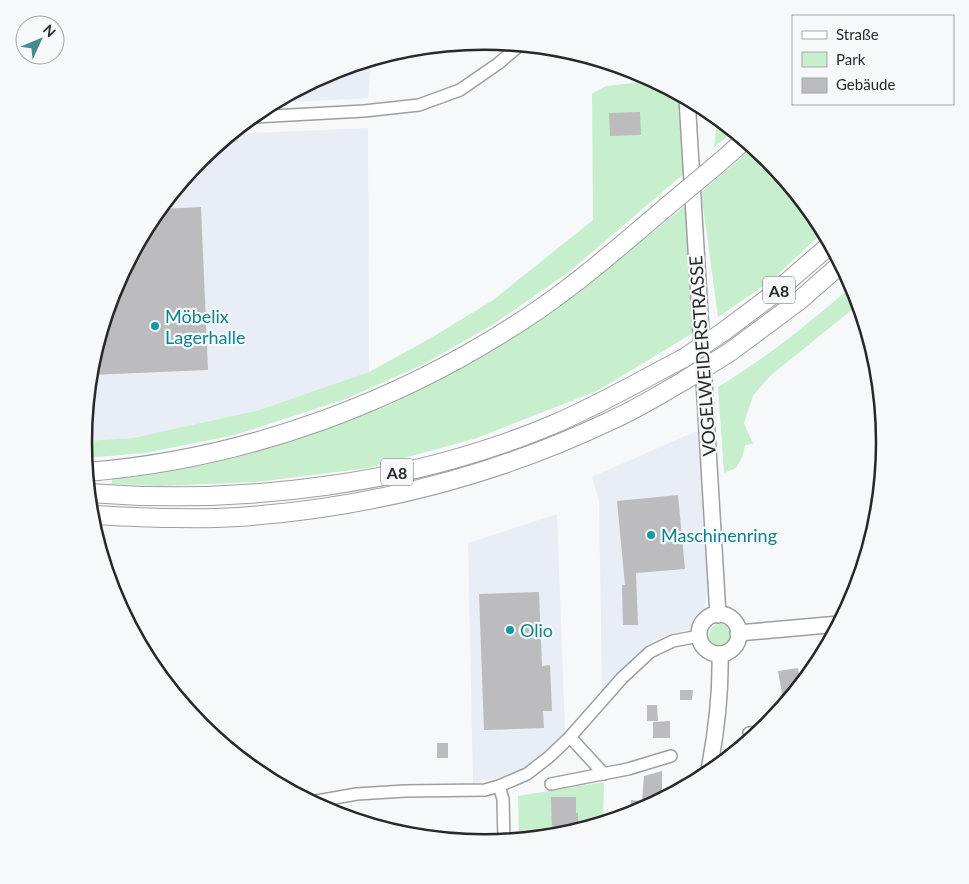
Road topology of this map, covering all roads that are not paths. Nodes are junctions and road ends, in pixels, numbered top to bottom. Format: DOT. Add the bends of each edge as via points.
graph roads {
  1 [pos="513,51"];
  2 [pos="688,107"];
  3 [pos="267,116"];
  4 [pos="740,145"];
  5 [pos="825,249"];
  6 [pos="836,269"];
  7 [pos="93,471"];
  8 [pos="96,494"];
  9 [pos="100,515"];
  10 [pos="718,615"];
  11 [pos="831,625"];
  12 [pos="738,633"];
  13 [pos="699,636"];
  14 [pos="720,654"];
  15 [pos="570,737"];
  16 [pos="671,756"];
  17 [pos="710,762"];
  18 [pos="604,774"];
  19 [pos="551,784"];
  20 [pos="499,786"];
  21 [pos="324,800"];
  22 [pos="504,833"];
  1 -- 3 [label="street" via="460,90 419,105 364,112"];
  2 -- 10 [label="main road, VOGELWEIDERSTRASSE"];
  4 -- 7 [label="highway, bridge" via="596,267 538,310 409,385 330,418 263,440 131,468"];
  5 -- 8 [label="highway, A8, bridge" via="771,296 684,358 552,425 500,444 358,481 264,493 194,497"];
  6 -- 9 [label="highway, A8, bridge" via="730,352 685,380 614,420 469,477 412,492 320,508 237,517"];
  10 -- 12 [label="main road" via="730,618"];
  10 -- 13 [label="main road" via="704,621"];
  11 -- 12 [label="main road"];
  12 -- 14 [label="main road" via="738,640 731,650"];
  13 -- 14 [label="main road" via="708,651"];
  13 -- 15 [label="street" via="673,641 650,652 622,678"];
  14 -- 17 [label="main road" via="717,722"];
  15 -- 18 [label="street"];
  15 -- 20 [label="street" via="527,774"];
  16 -- 18 [label="street"];
  18 -- 19 [label="street"];
  20 -- 21 [label="street" via="485,790 405,790"];
  20 -- 22 [label="street" via="503,800"];
}
